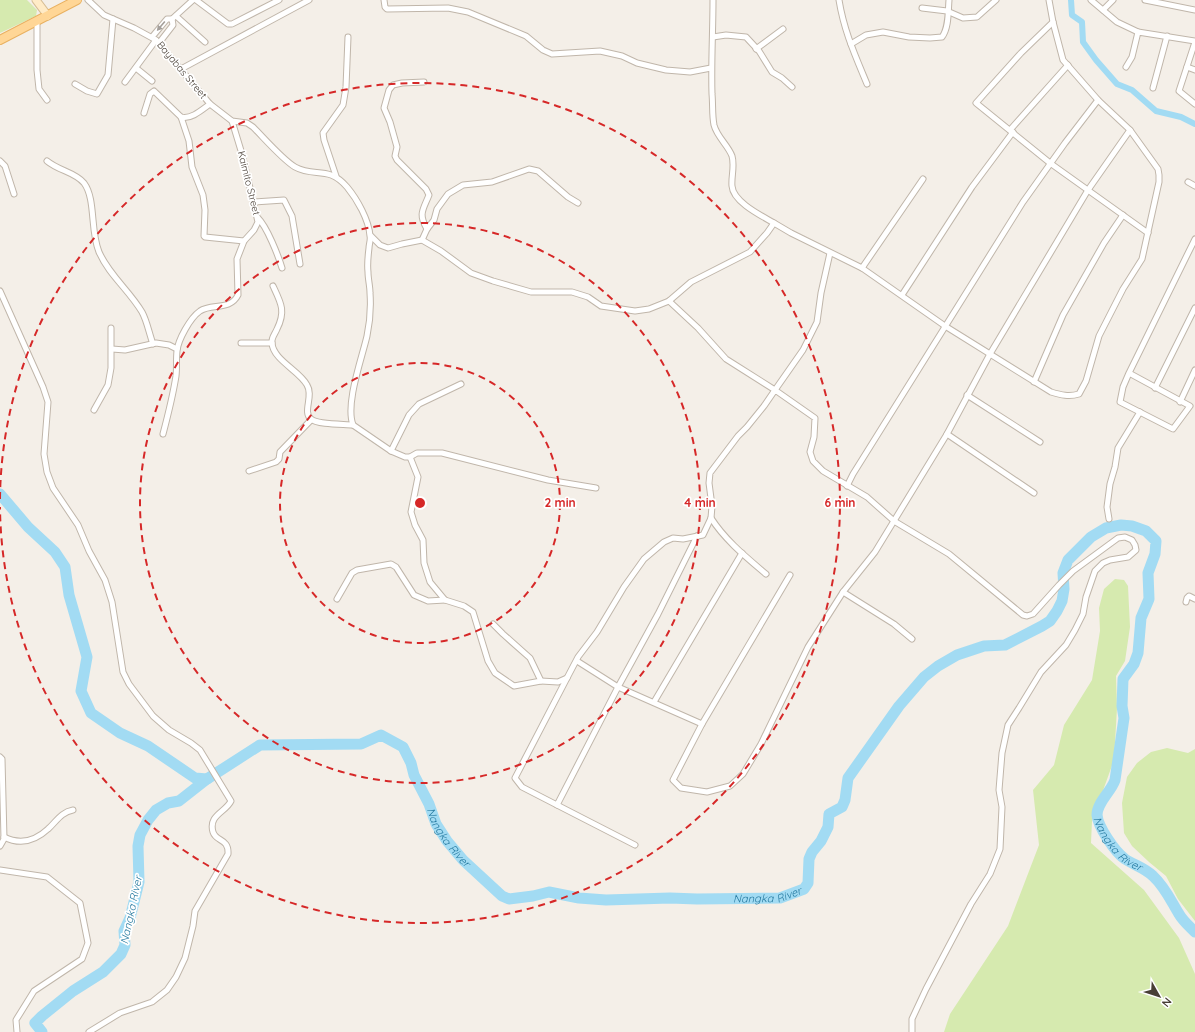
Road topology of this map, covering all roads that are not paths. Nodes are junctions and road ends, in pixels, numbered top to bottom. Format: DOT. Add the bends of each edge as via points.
graph roads {
  1 [pos="36,0"];
  2 [pos="77,0"];
  3 [pos="88,0"];
  4 [pos="195,0"];
  5 [pos="279,0"];
  6 [pos="309,0"];
  7 [pos="384,0"];
  8 [pos="713,0"];
  9 [pos="839,0"];
  10 [pos="949,0"];
  11 [pos="996,0"];
  12 [pos="1049,0"];
  13 [pos="1091,0"];
  14 [pos="1112,0"];
  15 [pos="1145,0"];
  16 [pos="922,8"];
  17 [pos="1103,10"];
  18 [pos="1195,10"];
  19 [pos="948,11"];
  20 [pos="48,16"];
  21 [pos="174,17"];
  22 [pos="113,19"];
  23 [pos="37,21"];
  24 [pos="1053,22"];
  25 [pos="783,29"];
  26 [pos="1138,32"];
  27 [pos="1167,36"];
  28 [pos="348,37"];
  29 [pos="713,37"];
  30 [pos="0,40"];
  31 [pos="156,40"];
  32 [pos="205,42"];
  33 [pos="1195,42"];
  34 [pos="851,44"];
  35 [pos="756,49"];
  36 [pos="1068,65"];
  37 [pos="1126,67"];
  38 [pos="1187,67"];
  39 [pos="136,68"];
  40 [pos="711,68"];
  41 [pos="181,70"];
  42 [pos="1195,70"];
  43 [pos="152,81"];
  44 [pos="125,82"];
  45 [pos="424,82"];
  46 [pos="75,84"];
  47 [pos="867,84"];
  48 [pos="792,87"];
  49 [pos="1153,88"];
  50 [pos="47,100"];
  51 [pos="1098,100"];
  52 [pos="210,104"];
  53 [pos="1195,104"];
  54 [pos="144,113"];
  55 [pos="181,117"];
  56 [pos="232,121"];
  57 [pos="1130,130"];
  58 [pos="1012,131"];
  59 [pos="0,161"];
  60 [pos="48,161"];
  61 [pos="1050,163"];
  62 [pos="336,176"];
  63 [pos="923,179"];
  64 [pos="1188,182"];
  65 [pos="1195,186"];
  66 [pos="1088,190"];
  67 [pos="14,194"];
  68 [pos="254,202"];
  69 [pos="578,203"];
  70 [pos="1123,215"];
  71 [pos="258,218"];
  72 [pos="774,223"];
  73 [pos="427,229"];
  74 [pos="1148,233"];
  75 [pos="371,236"];
  76 [pos="1195,239"];
  77 [pos="422,240"];
  78 [pos="244,241"];
  79 [pos="830,253"];
  80 [pos="300,264"];
  81 [pos="282,268"];
  82 [pos="862,268"];
  83 [pos="273,286"];
  84 [pos="0,291"];
  85 [pos="902,295"];
  86 [pos="669,301"];
  87 [pos="1195,308"];
  88 [pos="945,326"];
  89 [pos="111,328"];
  90 [pos="240,343"];
  91 [pos="272,343"];
  92 [pos="153,344"];
  93 [pos="112,349"];
  94 [pos="177,349"];
  95 [pos="990,354"];
  96 [pos="1195,370"];
  97 [pos="1129,373"];
  98 [pos="1034,382"];
  99 [pos="461,384"];
  100 [pos="1155,388"];
  101 [pos="775,390"];
  102 [pos="967,395"];
  103 [pos="1180,402"];
  104 [pos="94,410"];
  105 [pos="1140,412"];
  106 [pos="311,420"];
  107 [pos="354,425"];
  108 [pos="163,434"];
  109 [pos="947,434"];
  110 [pos="1040,442"];
  111 [pos="392,451"];
  112 [pos="410,457"];
  113 [pos="249,471"];
  114 [pos="847,486"];
  115 [pos="596,488"];
  116 [pos="1034,493"];
  117 [pos="711,518"];
  118 [pos="1110,519"];
  119 [pos="894,521"];
  120 [pos="697,536"];
  121 [pos="742,554"];
  122 [pos="766,574"];
  123 [pos="790,575"];
  124 [pos="843,592"];
  125 [pos="337,598"];
  126 [pos="1195,599"];
  127 [pos="444,600"];
  128 [pos="1186,602"];
  129 [pos="493,624"];
  130 [pos="912,639"];
  131 [pos="577,661"];
  132 [pos="567,678"];
  133 [pos="541,681"];
  134 [pos="618,686"];
  135 [pos="654,702"];
  136 [pos="702,724"];
  137 [pos="0,757"];
  138 [pos="556,805"];
  139 [pos="72,810"];
  140 [pos="4,837"];
  141 [pos="635,845"];
  142 [pos="0,846"];
  143 [pos="0,870"];
  144 [pos="17,1032"];
  145 [pos="89,1032"];
  146 [pos="912,1032"];
  1 -- 20 [label="street"];
  2 -- 20 [label="main road"];
  3 -- 22 [label="street, Bayabas Street" via="104,15"];
  4 -- 5 [label="street" via="228,24 232,24"];
  4 -- 21 [label="street"];
  6 -- 41 [label="street"];
  7 -- 40 [label="street" via="387,9 448,8 468,12 526,36 552,54 600,51 666,70 690,72"];
  8 -- 29 [label="street"];
  9 -- 34 [label="street" via="843,23"];
  10 -- 19 [label="street"];
  11 -- 19 [label="street" via="977,17 963,18"];
  12 -- 24 [label="street"];
  13 -- 17 [label="street"];
  14 -- 17 [label="street"];
  15 -- 18 [label="street"];
  16 -- 19 [label="street"];
  17 -- 26 [label="street" via="1117,22"];
  19 -- 34 [label="street" via="945,33 942,37 909,37 883,32 866,35"];
  20 -- 23 [label="main road"];
  21 -- 31 [label="street" via="173,25"];
  21 -- 31 [label="street, one-way" via="167,19"];
  21 -- 32 [label="street"];
  22 -- 31 [label="street, Bayabas Street"];
  22 -- 46 [label="street" via="108,76 101,88 97,94"];
  23 -- 30 [label="main road"];
  23 -- 50 [label="street" via="39,89"];
  24 -- 36 [label="street" via="1064,60"];
  24 -- 58 [label="street" via="976,103"];
  25 -- 35 [label="street"];
  26 -- 27 [label="street"];
  26 -- 37 [label="street" via="1132,57"];
  27 -- 33 [label="street"];
  27 -- 49 [label="street"];
  28 -- 62 [label="street" via="343,105 323,132"];
  29 -- 35 [label="street" via="746,37"];
  29 -- 40 [label="street"];
  31 -- 39 [label="street"];
  31 -- 41 [label="street, Bayabas Street"];
  33 -- 38 [label="street"];
  34 -- 47 [label="street"];
  35 -- 48 [label="street" via="772,72"];
  36 -- 51 [label="street"];
  36 -- 58 [label="street"];
  38 -- 42 [label="street"];
  38 -- 53 [label="street" via="1179,92"];
  39 -- 43 [label="street"];
  39 -- 44 [label="street"];
  40 -- 72 [label="street" via="714,126 732,155 733,192 752,210"];
  41 -- 52 [label="street, Bayabas Street"];
  45 -- 73 [label="street" via="393,85 384,108 397,147 396,160 429,195 421,216"];
  51 -- 57 [label="street"];
  51 -- 61 [label="street"];
  52 -- 55 [label="street" via="190,117"];
  52 -- 56 [label="street, Bayabas Street"];
  54 -- 55 [label="street" via="150,94 154,91"];
  55 -- 78 [label="street" via="205,210 204,236"];
  56 -- 62 [label="street" via="247,123 253,127 296,167"];
  56 -- 68 [label="street, Kaimito Street"];
  57 -- 66 [label="street"];
  57 -- 74 [label="street" via="1158,168 1160,175"];
  58 -- 61 [label="street"];
  58 -- 85 [label="street" via="972,187"];
  59 -- 67 [label="street" via="5,166"];
  60 -- 92 [label="street" via="76,176 90,193 93,227 99,251 115,278 143,313"];
  61 -- 66 [label="street"];
  61 -- 88 [label="street"];
  62 -- 75 [label="street" via="360,207"];
  63 -- 82 [label="street"];
  64 -- 65 [label="street"];
  66 -- 70 [label="street"];
  66 -- 95 [label="street"];
  68 -- 71 [label="street, Kaimito Street"];
  68 -- 80 [label="street" via="284,201 292,216"];
  69 -- 73 [label="street" via="538,171 529,169 492,182 463,185 448,194"];
  70 -- 74 [label="street"];
  70 -- 98 [label="street" via="1063,314"];
  71 -- 78 [label="street, Kaimito Street" via="254,230"];
  71 -- 81 [label="street"];
  72 -- 79 [label="street"];
  72 -- 86 [label="street" via="750,252 691,282"];
  73 -- 77 [label="street"];
  74 -- 98 [label="street" via="1142,259 1099,336 1086,381 1079,394 1062,395"];
  75 -- 77 [label="street" via="380,245 388,248"];
  75 -- 107 [label="street" via="368,249 370,312 368,333 354,389"];
  76 -- 97 [label="street"];
  77 -- 86 [label="street" via="471,273 531,292 572,292 588,297 601,306 635,311 650,309"];
  78 -- 94 [label="street, Kaimito Street" via="237,259 236,299 230,304 209,308 192,318"];
  79 -- 82 [label="street"];
  79 -- 101 [label="street" via="817,322 803,350"];
  82 -- 85 [label="street"];
  83 -- 91 [label="street" via="283,314"];
  84 -- 145 [label="street" via="46,395 48,402 44,454 47,472 53,488 78,525 105,580 112,602 123,672 153,716 200,750 231,802 216,815 213,827 213,833 228,846 228,854 195,911 184,958 176,977 167,990 152,1002 120,1013"];
  85 -- 88 [label="street"];
  86 -- 101 [label="street" via="726,359"];
  87 -- 100 [label="street"];
  88 -- 95 [label="street"];
  88 -- 114 [label="street"];
  89 -- 93 [label="street"];
  90 -- 91 [label="street"];
  91 -- 106 [label="street" via="279,357 307,384 310,395 307,412"];
  92 -- 93 [label="street" via="125,350"];
  92 -- 94 [label="street" via="165,344"];
  93 -- 104 [label="street" via="108,385"];
  94 -- 108 [label="street" via="176,375"];
  95 -- 98 [label="street"];
  95 -- 102 [label="street"];
  96 -- 103 [label="street"];
  97 -- 100 [label="street"];
  97 -- 105 [label="street" via="1120,402"];
  99 -- 111 [label="street" via="419,404 409,415"];
  100 -- 103 [label="street"];
  101 -- 114 [label="street" via="815,418 810,452 813,461 823,471"];
  101 -- 117 [label="street" via="710,473 708,483 712,506"];
  102 -- 109 [label="street"];
  102 -- 110 [label="street"];
  103 -- 105 [label="street" via="1190,406 1173,429"];
  105 -- 118 [label="street" via="1118,448 1107,507"];
  106 -- 107 [label="street"];
  106 -- 113 [label="street" via="280,452 276,462"];
  107 -- 111 [label="street"];
  109 -- 116 [label="street"];
  109 -- 119 [label="street"];
  111 -- 112 [label="street"];
  112 -- 115 [label="street" via="417,453 442,453 548,480"];
  112 -- 127 [label="street" via="418,477 411,512 423,540 424,563 430,582"];
  114 -- 119 [label="street" via="867,497"];
  117 -- 120 [label="street" via="703,534"];
  117 -- 121 [label="street"];
  119 -- 124 [label="street" via="875,552"];
  119 -- 146 [label="street" via="949,554 1027,616 1033,614 1073,571 1118,538 1132,540 1136,550 1128,557 1103,563 1096,571 1086,597 1083,614 1075,630 1066,645 1041,672 1008,725 1002,753 1000,849 990,874 971,904 926,989 912,1019"];
  120 -- 131 [label="street" via="673,538 664,542 644,559"];
  120 -- 134 [label="street"];
  121 -- 122 [label="street"];
  121 -- 135 [label="street"];
  123 -- 136 [label="street"];
  124 -- 130 [label="street" via="894,624"];
  124 -- 136 [label="street" via="808,647 761,744 743,774 730,786 707,792 682,788 673,780"];
  125 -- 127 [label="street" via="352,573 391,564 396,567 414,595 428,601"];
  126 -- 128 [label="street" via="1189,596"];
  127 -- 133 [label="street" via="464,606 473,612 488,661 496,673 514,686"];
  129 -- 133 [label="street" via="530,658"];
  131 -- 132 [label="street"];
  131 -- 134 [label="street"];
  132 -- 133 [label="street" via="558,682"];
  132 -- 138 [label="street" via="515,778 522,787"];
  134 -- 135 [label="street"];
  134 -- 138 [label="street"];
  135 -- 136 [label="street"];
  137 -- 140 [label="street"];
  138 -- 141 [label="street"];
  139 -- 140 [label="street" via="66,811 48,829 33,839 21,842"];
  140 -- 142 [label="street"];
  143 -- 144 [label="street" via="46,877 80,903 88,943 82,959 34,991 16,1020"];
}
